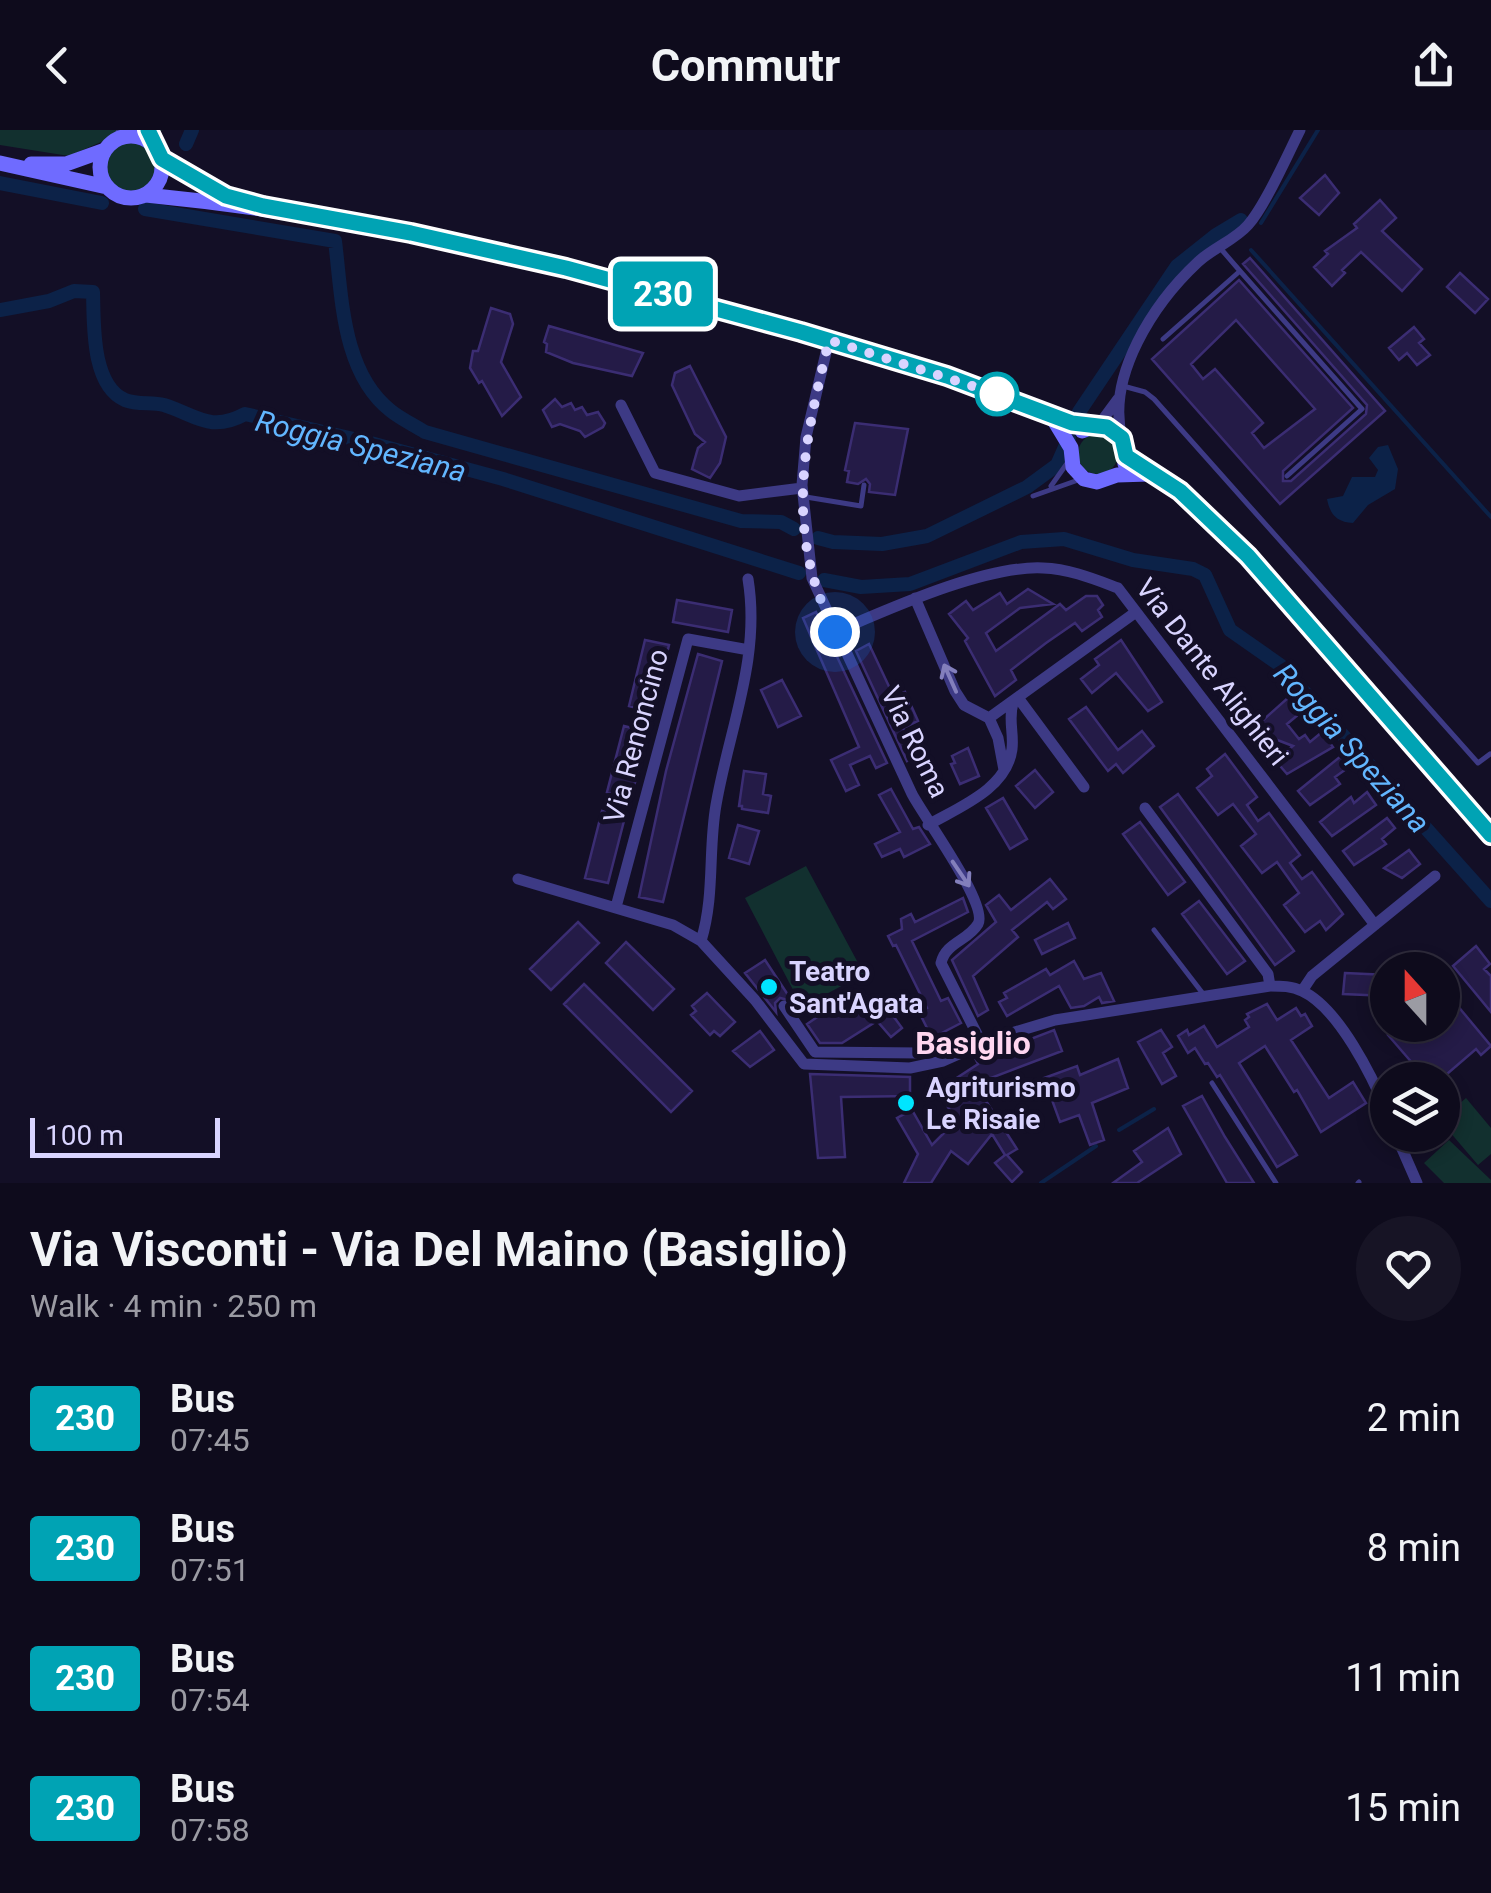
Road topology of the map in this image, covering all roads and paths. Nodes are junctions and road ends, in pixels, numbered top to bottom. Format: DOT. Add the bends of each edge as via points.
graph roads {
  1 [pos="148,130"];
  2 [pos="1300,130"];
  3 [pos="120,134"];
  4 [pos="105,150"];
  5 [pos="158,152"];
  6 [pos="0,162"];
  7 [pos="107,187"];
  8 [pos="146,194"];
  9 [pos="263,206"];
  10 [pos="1219,247"];
  11 [pos="1240,272"];
  12 [pos="1164,339"];
  13 [pos="829,340"];
  14 [pos="1119,392"];
  15 [pos="621,405"];
  16 [pos="1051,415"];
  17 [pos="1093,426"];
  18 [pos="1122,438"];
  19 [pos="1070,453"];
  20 [pos="1126,456"];
  21 [pos="1151,474"];
  22 [pos="1117,475"];
  23 [pos="1287,476"];
  24 [pos="1084,478"];
  25 [pos="864,485"];
  26 [pos="1050,488"];
  27 [pos="802,492"];
  28 [pos="1033,496"];
  29 [pos="748,579"];
  30 [pos="915,598"];
  31 [pos="1136,612"];
  32 [pos="835,632"];
  33 [pos="749,650"];
  34 [pos="1016,701"];
  35 [pos="988,718"];
  36 [pos="1490,754"];
  37 [pos="1004,770"];
  38 [pos="1084,787"];
  39 [pos="1145,808"];
  40 [pos="928,825"];
  41 [pos="1491,835"];
  42 [pos="1435,876"];
  43 [pos="518,879"];
  44 [pos="616,907"];
  45 [pos="1375,925"];
  46 [pos="1154,930"];
  47 [pos="701,941"];
  48 [pos="1270,986"];
  49 [pos="1302,991"];
  50 [pos="1206,998"];
  51 [pos="784,1006"];
  52 [pos="982,1044"];
  53 [pos="810,1045"];
  54 [pos="921,1053"];
  55 [pos="804,1064"];
  56 [pos="1370,1077"];
  57 [pos="1212,1082"];
  58 [pos="1403,1152"];
  59 [pos="1276,1183"];
  60 [pos="1417,1183"];
  1 -- 5 [label="street"];
  2 -- 10 [label="street" via="1248,225"];
  3 -- 4 [label="street"];
  3 -- 5 [label="street" via="138,136"];
  4 -- 6 [label="street" via="66,164"];
  4 -- 7 [label="street" via="100,169"];
  5 -- 8 [label="street" via="160,180"];
  5 -- 9 [label="street" via="205,186"];
  6 -- 7 [label="street"];
  7 -- 8 [label="street" via="126,198"];
  8 -- 9 [label="street"];
  9 -- 13 [label="street" via="566,268"];
  10 -- 11 [label="lane"];
  10 -- 14 [label="street" via="1169,296 1133,349"];
  11 -- 12 [label="lane"];
  11 -- 23 [label="lane" via="1362,409"];
  13 -- 16 [label="street"];
  13 -- 27 [label="street, Via Roma" via="806,437"];
  14 -- 17 [label="street"];
  14 -- 18 [label="street"];
  14 -- 36 [label="lane" via="1154,399 1478,763"];
  15 -- 27 [label="street" via="655,473 739,496"];
  16 -- 17 [label="street"];
  16 -- 19 [label="street"];
  17 -- 18 [label="street"];
  17 -- 19 [label="street" via="1074,439"];
  18 -- 20 [label="street"];
  19 -- 24 [label="street"];
  19 -- 26 [label="lane"];
  20 -- 21 [label="street"];
  20 -- 22 [label="street"];
  21 -- 22 [label="street"];
  21 -- 41 [label="street" via="1180,491 1248,556"];
  22 -- 24 [label="street" via="1098,482"];
  24 -- 26 [label="lane"];
  25 -- 27 [label="lane" via="861,506"];
  26 -- 28 [label="lane"];
  27 -- 32 [label="street, Via Roma" via="812,578"];
  29 -- 33 [label="street" via="754,610"];
  30 -- 31 [label="street, Via Dante Alighieri" via="1040,567 1118,588"];
  30 -- 32 [label="street, Via Dante Alighieri"];
  35 -- 30 [label="street, one-way" via="954,691"];
  31 -- 34 [label="street"];
  31 -- 45 [label="street, Via Dante Alighieri"];
  32 -- 40 [label="street, Via Roma"];
  33 -- 44 [label="street, Via Renoncino" via="688,639"];
  33 -- 47 [label="street" via="715,810 709,914"];
  34 -- 35 [label="street"];
  34 -- 37 [label="street" via="1009,723 1012,756"];
  34 -- 38 [label="street"];
  35 -- 37 [label="street"];
  37 -- 40 [label="street" via="1000,781"];
  39 -- 48 [label="street" via="1268,974"];
  40 -- 52 [label="street, Via Roma, one-way" via="980,912 978,924 944,952 942,963"];
  42 -- 45 [label="street"];
  43 -- 44 [label="street"];
  44 -- 47 [label="street"];
  45 -- 49 [label="street"];
  46 -- 50 [label="lane"];
  47 -- 55 [label="street"];
  48 -- 49 [label="street"];
  48 -- 50 [label="street"];
  49 -- 56 [label="street" via="1327,1011"];
  50 -- 52 [label="street" via="1055,1020"];
  51 -- 53 [label="street"];
  52 -- 55 [label="street" via="910,1068"];
  53 -- 54 [label="street" via="815,1052"];
  53 -- 55 [label="street"];
  57 -- 59 [label="lane"];
  58 -- 60 [label="street"];
}
